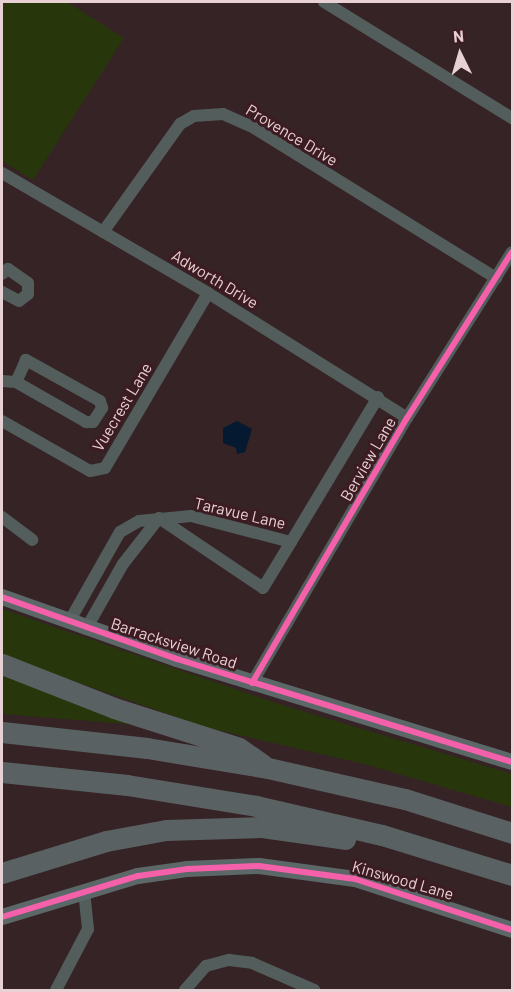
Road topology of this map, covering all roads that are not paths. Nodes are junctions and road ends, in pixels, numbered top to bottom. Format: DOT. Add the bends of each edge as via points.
graph roads {
  1 [pos="324,2"];
  2 [pos="513,118"];
  3 [pos="2,173"];
  4 [pos="103,232"];
  5 [pos="513,252"];
  6 [pos="2,274"];
  7 [pos="496,278"];
  8 [pos="2,292"];
  9 [pos="208,293"];
  10 [pos="2,381"];
  11 [pos="16,382"];
  12 [pos="378,397"];
  13 [pos="407,418"];
  14 [pos="2,421"];
  15 [pos="2,517"];
  16 [pos="159,518"];
  17 [pos="32,540"];
  18 [pos="291,542"];
  19 [pos="2,597"];
  20 [pos="69,622"];
  21 [pos="86,629"];
  22 [pos="2,664"];
  23 [pos="252,683"];
  24 [pos="2,732"];
  25 [pos="513,762"];
  26 [pos="268,768"];
  27 [pos="2,772"];
  28 [pos="513,833"];
  29 [pos="446,854"];
  30 [pos="2,873"];
  31 [pos="513,875"];
  32 [pos="84,893"];
  33 [pos="2,917"];
  34 [pos="513,930"];
  35 [pos="56,990"];
  36 [pos="185,990"];
  37 [pos="314,990"];
  1 -- 2 [label="street"];
  3 -- 4 [label="street, Adworth Drive"];
  4 -- 7 [label="street, Provence Drive" via="180,124 194,116 212,113 254,128"];
  4 -- 9 [label="street, Adworth Drive"];
  5 -- 7 [label="street, Berview Lane"];
  6 -- 8 [label="street" via="8,269 28,283 28,294 19,301"];
  7 -- 13 [label="street, Berview Lane"];
  9 -- 12 [label="street, Adworth Drive"];
  9 -- 14 [label="street, Vuecrest Lane" via="105,468 90,471"];
  10 -- 11 [label="street"];
  11 -- 11 [label="street" via="26,360 100,401 102,408 93,422 86,422"];
  12 -- 13 [label="street, Adworth Drive"];
  12 -- 18 [label="street, Taravue Lane"];
  13 -- 23 [label="street, Berview Lane"];
  15 -- 17 [label="street"];
  16 -- 18 [label="street, Taravue Lane" via="191,516"];
  16 -- 18 [label="street" via="263,588"];
  16 -- 20 [label="street, Taravue Lane" via="139,521 120,532"];
  16 -- 21 [label="street" via="123,564"];
  19 -- 20 [label="street, Barracksview Road"];
  20 -- 21 [label="street, Barracksview Road"];
  21 -- 23 [label="street, Barracksview Road"];
  22 -- 26 [label="highway" via="114,708 239,748"];
  23 -- 25 [label="street, Barracksview Road"];
  24 -- 26 [label="highway" via="147,748"];
  26 -- 28 [label="highway" via="405,799"];
  27 -- 29 [label="highway" via="128,785 256,806"];
  29 -- 30 [label="highway" via="284,830 198,828 106,841"];
  29 -- 31 [label="highway"];
  32 -- 33 [label="street, Kinswood Lane"];
  32 -- 34 [label="street, Kinswood Lane" via="138,876 187,869 259,866 306,870 386,888"];
  32 -- 35 [label="street" via="88,929"];
  36 -- 37 [label="street" via="206,966 229,960 252,963"];
}
